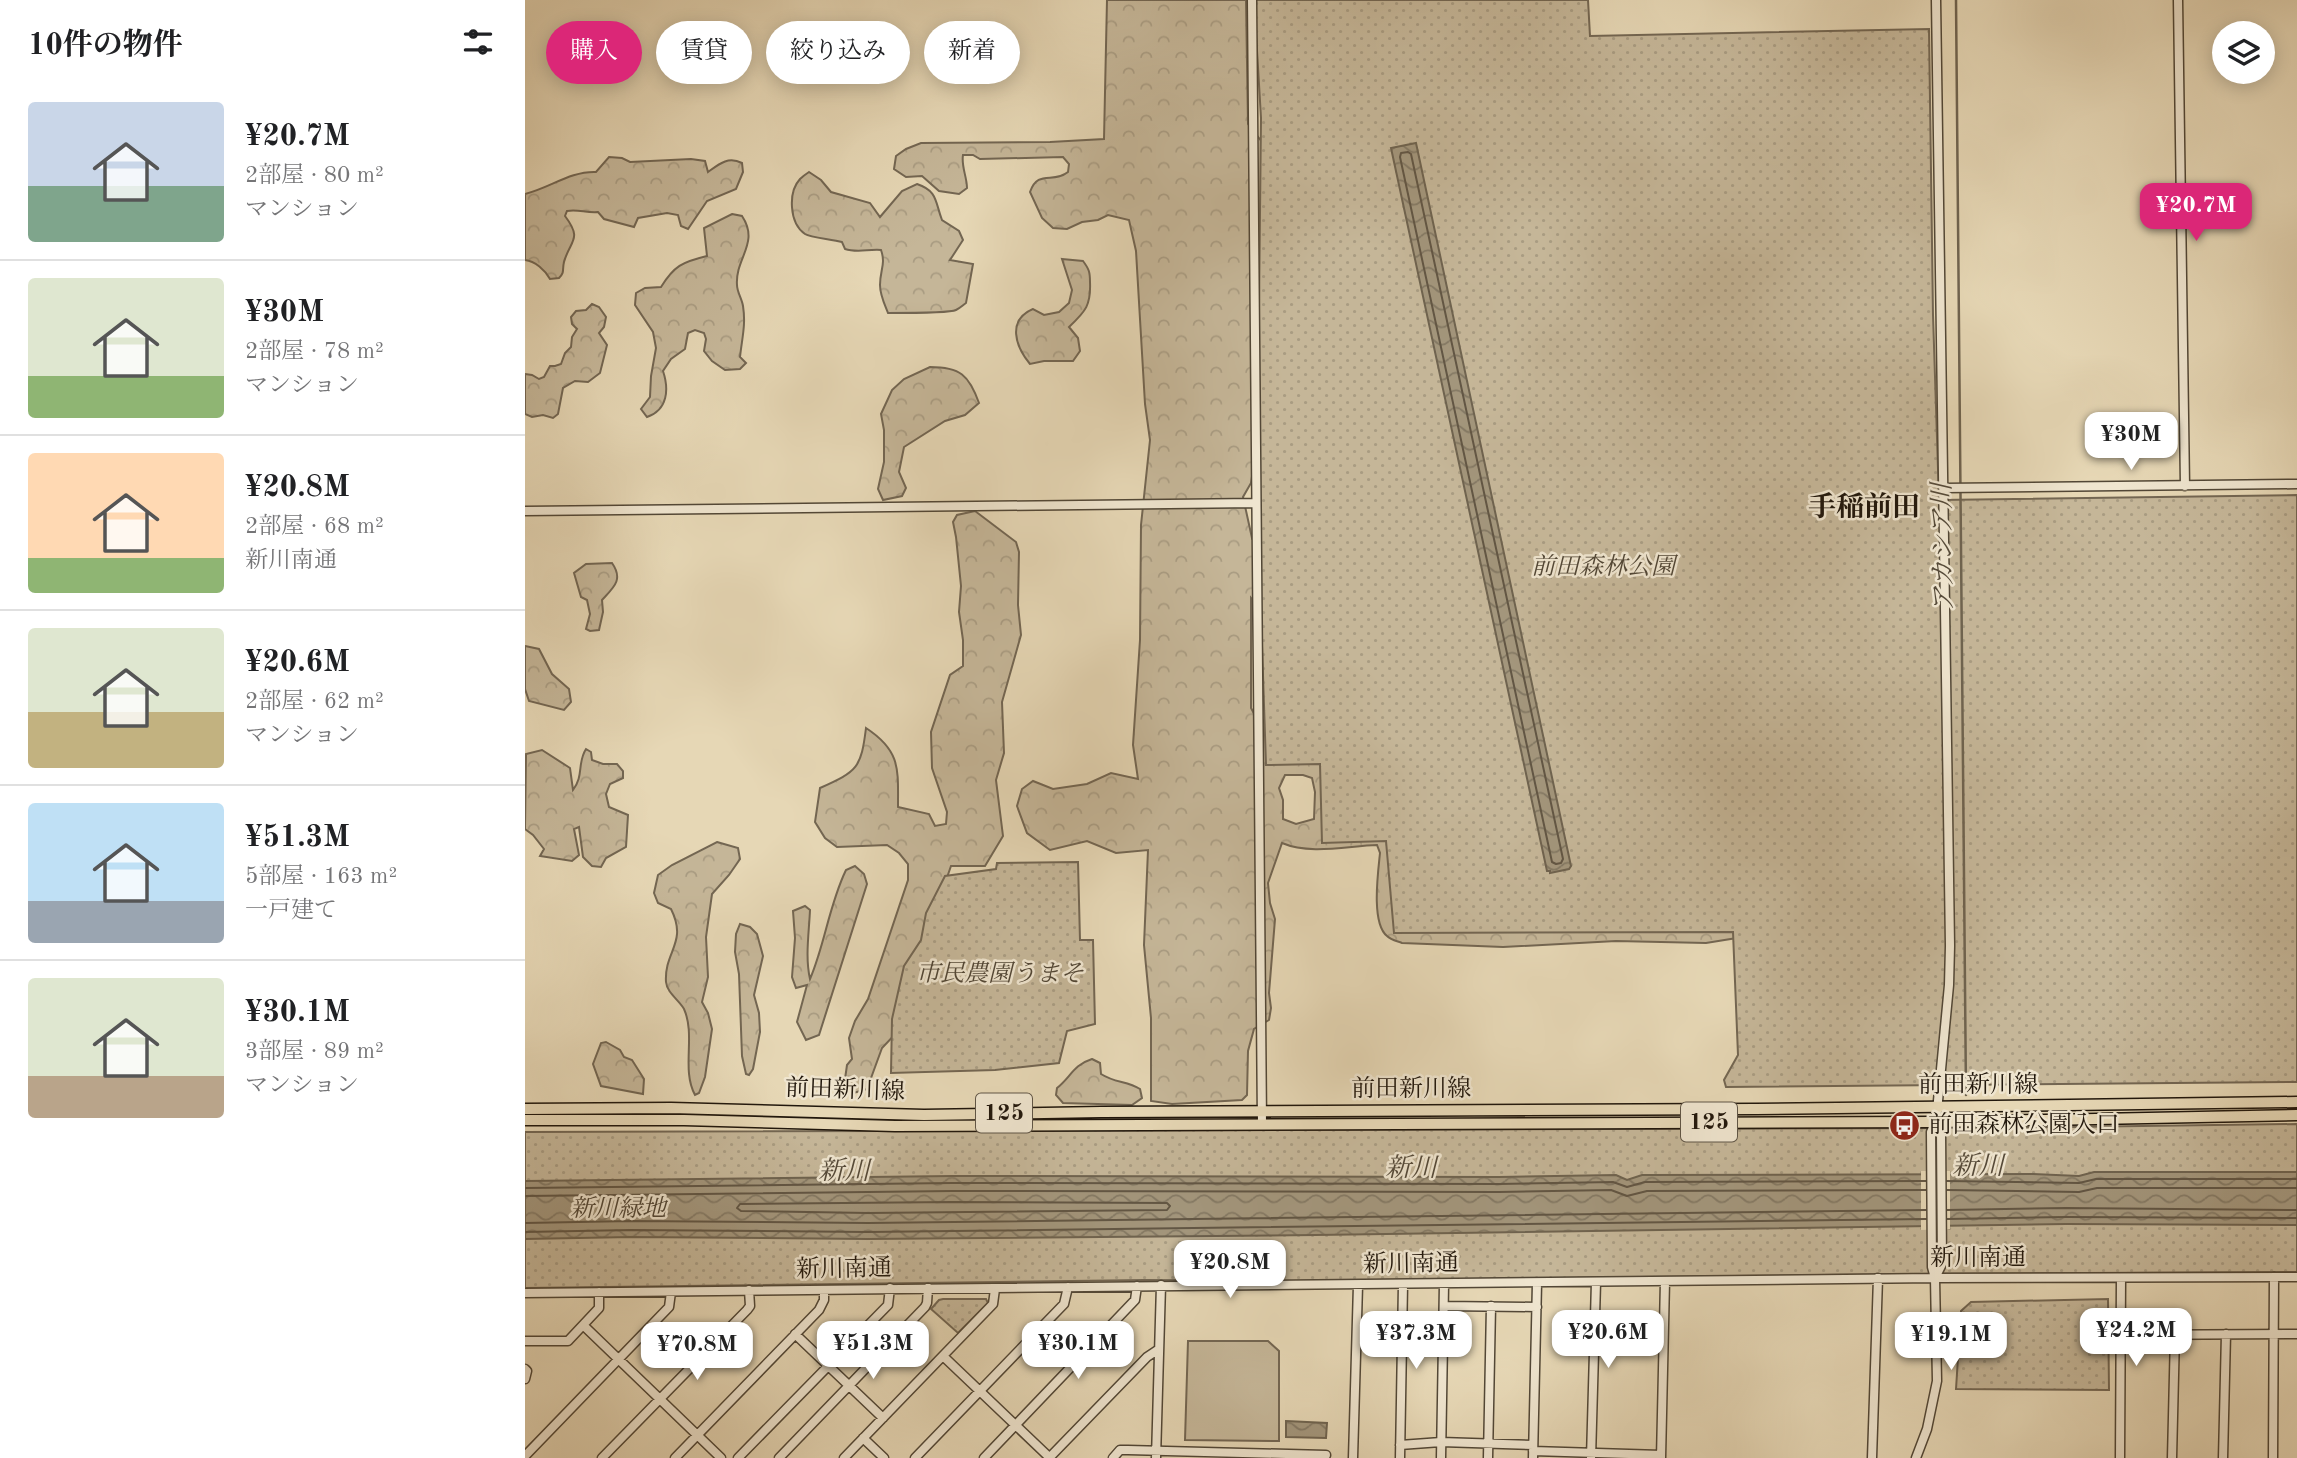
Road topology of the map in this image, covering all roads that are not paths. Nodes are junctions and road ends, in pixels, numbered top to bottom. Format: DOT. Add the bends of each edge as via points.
graph roads {
  1 [pos="1252,0"];
  2 [pos="1936,0"];
  3 [pos="2178,0"];
  4 [pos="2297,484"];
  5 [pos="2185,486"];
  6 [pos="1947,488"];
  7 [pos="1256,503"];
  8 [pos="525,511"];
  9 [pos="2297,1102"];
  10 [pos="1937,1107"];
  11 [pos="525,1109"];
  12 [pos="1262,1111"];
  13 [pos="2297,1115"];
  14 [pos="525,1120"];
  15 [pos="1262,1124"];
  16 [pos="1939,1127"];
  17 [pos="2274,1277"];
  18 [pos="2297,1277"];
  19 [pos="1935,1278"];
  20 [pos="2121,1278"];
  21 [pos="1878,1279"];
  22 [pos="1665,1281"];
  23 [pos="1596,1282"];
  24 [pos="1537,1283"];
  25 [pos="1403,1284"];
  26 [pos="1444,1284"];
  27 [pos="1358,1285"];
  28 [pos="1137,1286"];
  29 [pos="1161,1286"];
  30 [pos="928,1287"];
  31 [pos="1067,1287"];
  32 [pos="890,1289"];
  33 [pos="995,1289"];
  34 [pos="749,1290"];
  35 [pos="824,1290"];
  36 [pos="599,1292"];
  37 [pos="671,1292"];
  38 [pos="525,1293"];
  39 [pos="1444,1306"];
  40 [pos="1491,1306"];
  41 [pos="1537,1307"];
  42 [pos="583,1325"];
  43 [pos="795,1334"];
  44 [pos="2175,1334"];
  45 [pos="2226,1334"];
  46 [pos="2275,1334"];
  47 [pos="2297,1334"];
  48 [pos="2122,1335"];
  49 [pos="525,1341"];
  50 [pos="1159,1349"];
  51 [pos="943,1356"];
  52 [pos="618,1359"];
  53 [pos="829,1366"];
  54 [pos="525,1369"];
  55 [pos="525,1379"];
  56 [pos="849,1385"];
  57 [pos="980,1391"];
  58 [pos="660,1400"];
  59 [pos="883,1418"];
  60 [pos="1015,1425"];
  61 [pos="697,1436"];
  62 [pos="863,1438"];
  63 [pos="1441,1442"];
  64 [pos="1488,1444"];
  65 [pos="1400,1445"];
  66 [pos="1533,1451"];
  67 [pos="1156,1455"];
  68 [pos="1205,1455"];
  69 [pos="1326,1455"];
  70 [pos="1591,1455"];
  71 [pos="525,1456"];
  72 [pos="1259,1456"];
  73 [pos="1310,1456"];
  74 [pos="1661,1457"];
  75 [pos="602,1458"];
  76 [pos="675,1458"];
  77 [pos="721,1458"];
  78 [pos="739,1458"];
  79 [pos="779,1458"];
  80 [pos="844,1458"];
  81 [pos="884,1458"];
  82 [pos="915,1458"];
  83 [pos="983,1458"];
  84 [pos="1049,1458"];
  85 [pos="1113,1458"];
  86 [pos="1353,1458"];
  87 [pos="1399,1458"];
  88 [pos="1441,1458"];
  89 [pos="1487,1458"];
  90 [pos="1872,1458"];
  91 [pos="1916,1458"];
  92 [pos="2120,1458"];
  93 [pos="2172,1458"];
  94 [pos="2223,1458"];
  95 [pos="2273,1458"];
  1 -- 7 [label="street"];
  2 -- 6 [label="street"];
  3 -- 5 [label="street"];
  4 -- 5 [label="street"];
  5 -- 6 [label="street"];
  6 -- 10 [label="street" via="1950,946"];
  7 -- 8 [label="street"];
  7 -- 12 [label="street"];
  9 -- 10 [label="main road, 前田新川線 / 125"];
  10 -- 12 [label="main road, 前田新川線 / 125"];
  10 -- 16 [label="street"];
  11 -- 12 [label="main road, 前田新川線 / 125" via="923,1115"];
  12 -- 15 [label="street"];
  13 -- 16 [label="main road, 前田新川線 / 125"];
  14 -- 15 [label="main road, 前田新川線 / 125" via="895,1126"];
  15 -- 16 [label="main road, 前田新川線 / 125"];
  16 -- 19 [label="street" via="1942,1264"];
  16 -- 19 [label="street" via="1931,1132"];
  17 -- 18 [label="street, 新川南通"];
  17 -- 20 [label="street, 新川南通"];
  17 -- 46 [label="street"];
  19 -- 20 [label="street, 新川南通"];
  19 -- 21 [label="street, 新川南通"];
  19 -- 91 [label="street" via="1937,1381"];
  20 -- 48 [label="street"];
  21 -- 22 [label="street, 新川南通"];
  21 -- 90 [label="street"];
  22 -- 23 [label="street, 新川南通"];
  22 -- 74 [label="street"];
  23 -- 24 [label="street, 新川南通"];
  23 -- 70 [label="street"];
  24 -- 26 [label="street, 新川南通"];
  24 -- 41 [label="street"];
  25 -- 26 [label="street, 新川南通"];
  25 -- 27 [label="street, 新川南通"];
  25 -- 65 [label="street"];
  26 -- 39 [label="street"];
  27 -- 29 [label="street, 新川南通"];
  27 -- 86 [label="street"];
  28 -- 29 [label="street, 新川南通"];
  28 -- 31 [label="street, 新川南通"];
  28 -- 60 [label="street" via="1135,1300"];
  29 -- 50 [label="street"];
  30 -- 32 [label="street, 新川南通"];
  30 -- 33 [label="street, 新川南通"];
  30 -- 56 [label="street" via="925,1307"];
  31 -- 33 [label="street, 新川南通"];
  31 -- 57 [label="street" via="1064,1304"];
  32 -- 35 [label="street, 新川南通"];
  32 -- 53 [label="street" via="888,1305"];
  33 -- 51 [label="street" via="993,1304"];
  34 -- 35 [label="street, 新川南通"];
  34 -- 37 [label="street, 新川南通"];
  34 -- 58 [label="street" via="747,1310"];
  35 -- 43 [label="street" via="821,1307"];
  36 -- 37 [label="street, 新川南通"];
  36 -- 38 [label="street, 新川南通"];
  36 -- 42 [label="street" via="599,1308"];
  37 -- 52 [label="street" via="669,1307"];
  39 -- 40 [label="street"];
  39 -- 63 [label="street"];
  40 -- 41 [label="street"];
  40 -- 64 [label="street"];
  41 -- 66 [label="street"];
  42 -- 49 [label="street" via="568,1341"];
  42 -- 52 [label="street"];
  43 -- 53 [label="street"];
  43 -- 61 [label="street"];
  44 -- 45 [label="street"];
  44 -- 48 [label="street"];
  44 -- 93 [label="street"];
  45 -- 46 [label="street"];
  45 -- 94 [label="street"];
  46 -- 47 [label="street"];
  46 -- 95 [label="street"];
  48 -- 92 [label="street"];
  50 -- 67 [label="street"];
  50 -- 84 [label="street"];
  51 -- 57 [label="street"];
  51 -- 59 [label="street"];
  52 -- 58 [label="street"];
  52 -- 71 [label="street"];
  53 -- 56 [label="street"];
  53 -- 78 [label="street"];
  54 -- 55 [label="street"];
  56 -- 59 [label="street"];
  56 -- 79 [label="street"];
  57 -- 60 [label="street"];
  57 -- 82 [label="street"];
  58 -- 61 [label="street"];
  58 -- 75 [label="street"];
  59 -- 62 [label="street"];
  60 -- 83 [label="street"];
  60 -- 84 [label="street"];
  61 -- 76 [label="street"];
  61 -- 77 [label="street"];
  62 -- 80 [label="street"];
  62 -- 81 [label="street"];
  63 -- 64 [label="street"];
  63 -- 65 [label="street"];
  63 -- 88 [label="street"];
  64 -- 66 [label="street"];
  64 -- 89 [label="street"];
  65 -- 87 [label="street"];
  66 -- 70 [label="street"];
  67 -- 68 [label="street"];
  67 -- 85 [label="street" via="1120,1450"];
  68 -- 72 [label="street"];
  69 -- 73 [label="street"];
  70 -- 74 [label="street"];
  72 -- 73 [label="street"];
}
